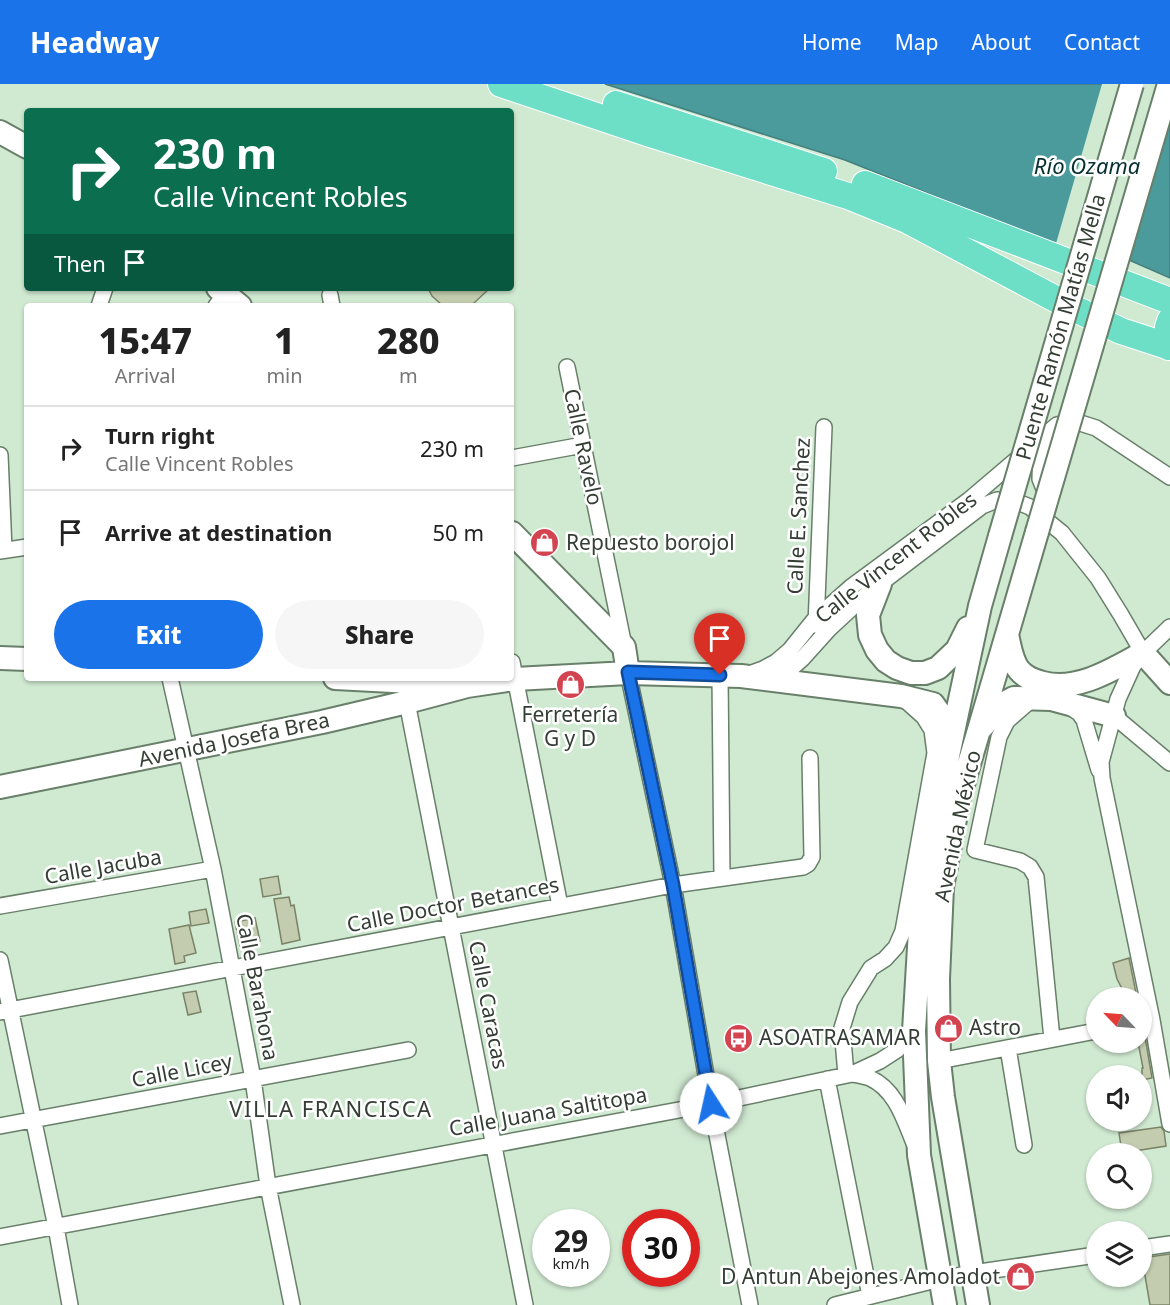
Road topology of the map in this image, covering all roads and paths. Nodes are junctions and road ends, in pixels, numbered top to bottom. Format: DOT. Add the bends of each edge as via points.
graph roads {
  1 [pos="501,84"];
  2 [pos="554,84"];
  3 [pos="1132,84"];
  4 [pos="1169,84"];
  5 [pos="0,132"];
  6 [pos="24,145"];
  7 [pos="1170,301"];
  8 [pos="1170,321"];
  9 [pos="1170,347"];
  10 [pos="567,367"];
  11 [pos="1057,425"];
  12 [pos="824,427"];
  13 [pos="583,445"];
  14 [pos="0,455"];
  15 [pos="514,458"];
  16 [pos="1170,477"];
  17 [pos="1037,532"];
  18 [pos="1062,533"];
  19 [pos="514,535"];
  20 [pos="1000,536"];
  21 [pos="24,547"];
  22 [pos="2,550"];
  23 [pos="880,584"];
  24 [pos="980,606"];
  25 [pos="815,619"];
  26 [pos="1170,627"];
  27 [pos="1007,633"];
  28 [pos="817,642"];
  29 [pos="624,647"];
  30 [pos="1143,653"];
  31 [pos="0,658"];
  32 [pos="24,659"];
  33 [pos="514,670"];
  34 [pos="628,672"];
  35 [pos="514,675"];
  36 [pos="731,676"];
  37 [pos="773,680"];
  38 [pos="171,681"];
  39 [pos="359,681"];
  40 [pos="481,681"];
  41 [pos="1170,683"];
  42 [pos="467,686"];
  43 [pos="407,687"];
  44 [pos="901,696"];
  45 [pos="1031,700"];
  46 [pos="1065,703"];
  47 [pos="1114,716"];
  48 [pos="978,731"];
  49 [pos="186,750"];
  50 [pos="949,751"];
  51 [pos="810,758"];
  52 [pos="1170,763"];
  53 [pos="1102,778"];
  54 [pos="0,787"];
  55 [pos="213,869"];
  56 [pos="722,878"];
  57 [pos="673,885"];
  58 [pos="0,906"];
  59 [pos="560,906"];
  60 [pos="451,927"];
  61 [pos="0,960"];
  62 [pos="232,968"];
  63 [pos="1141,987"];
  64 [pos="6,1011"];
  65 [pos="1152,1029"];
  66 [pos="914,1031"];
  67 [pos="1086,1033"];
  68 [pos="1052,1039"];
  69 [pos="1163,1043"];
  70 [pos="1008,1047"];
  71 [pos="408,1050"];
  72 [pos="939,1061"];
  73 [pos="849,1074"];
  74 [pos="253,1079"];
  75 [pos="827,1079"];
  76 [pos="711,1104"];
  77 [pos="33,1120"];
  78 [pos="1170,1124"];
  79 [pos="0,1126"];
  80 [pos="494,1143"];
  81 [pos="1024,1145"];
  82 [pos="919,1155"];
  83 [pos="268,1186"];
  84 [pos="56,1227"];
  85 [pos="0,1237"];
  86 [pos="1170,1244"];
  87 [pos="1152,1247"];
  88 [pos="1086,1256"];
  89 [pos="973,1273"];
  90 [pos="940,1279"];
  91 [pos="870,1296"];
  92 [pos="70,1305"];
  93 [pos="292,1305"];
  94 [pos="525,1305"];
  95 [pos="750,1305"];
  96 [pos="835,1305"];
  97 [pos="945,1305"];
  98 [pos="978,1305"];
  1 -- 9 [label="main road" via="848,196 907,220 1120,331"];
  2 -- 7 [label="main road" via="869,186"];
  3 -- 20 [label="main road, Puente Ramón Matías Mella, bridge"];
  4 -- 17 [label="main road, Puente Ramón Matías Mella, bridge"];
  5 -- 6 [label="main road"];
  8 -- 9 [label="main road"];
  10 -- 13 [label="street, Calle Ravelo"];
  11 -- 16 [label="street" via="1074,421 1096,428"];
  11 -- 18 [label="street" via="1041,448 1040,479"];
  11 -- 25 [label="street, Calle Vincent Robles" via="983,489 851,587"];
  12 -- 25 [label="street, Calle E. Sanchez"];
  13 -- 15 [label="street"];
  13 -- 29 [label="street, Calle Ravelo"];
  14 -- 22 [label="street"];
  17 -- 27 [label="main road, Avenida México"];
  18 -- 23 [label="street" via="1030,507 997,500 982,506"];
  18 -- 30 [label="street" via="1098,578"];
  19 -- 29 [label="main road"];
  20 -- 24 [label="main road, Avenida México"];
  21 -- 22 [label="street"];
  23 -- 24 [label="main road" via="868,615 870,635 886,661 911,673 938,669 957,650"];
  23 -- 28 [label="street"];
  24 -- 50 [label="main road, Avenida México"];
  25 -- 28 [label="street, Calle E. Sanchez"];
  25 -- 36 [label="street, Calle Vincent Robles" via="776,662"];
  26 -- 30 [label="street"];
  27 -- 30 [label="main road" via="1018,669 1029,679 1051,685 1070,685 1101,675"];
  27 -- 48 [label="main road, Avenida México"];
  28 -- 37 [label="street" via="785,674"];
  29 -- 34 [label="main road, Calle Ravelo"];
  30 -- 41 [label="main road"];
  30 -- 47 [label="street" via="1118,699"];
  31 -- 32 [label="main road"];
  33 -- 34 [label="main road, Calle Vincent Robles"];
  34 -- 36 [label="main road, Calle Vincent Robles"];
  34 -- 57 [label="street, Calle Ravelo"];
  35 -- 59 [label="street"];
  36 -- 37 [label="main road, Avenida México"];
  36 -- 56 [label="street"];
  37 -- 44 [label="main road, Avenida México"];
  38 -- 49 [label="street, Calle Barahona"];
  39 -- 43 [label="main road"];
  40 -- 42 [label="main road, Calle Vincent Robles"];
  42 -- 43 [label="main road, Avenida Josefa Brea"];
  43 -- 49 [label="main road, Avenida Josefa Brea" via="322,723"];
  43 -- 60 [label="street, Calle Caracas"];
  44 -- 50 [label="main road, Avenida México" via="933,704 944,721"];
  44 -- 73 [label="street" via="932,730 935,753 903,931 896,947 871,968 850,1002 843,1028"];
  45 -- 46 [label="main road"];
  45 -- 48 [label="main road" via="1014,698 1003,704"];
  45 -- 68 [label="street" via="1006,721 999,737 975,850 1020,861 1036,877"];
  46 -- 47 [label="main road"];
  46 -- 53 [label="street" via="1084,720"];
  47 -- 52 [label="street"];
  47 -- 53 [label="street" via="1101,762"];
  48 -- 72 [label="main road, Avenida México" via="959,798 942,887"];
  49 -- 54 [label="main road, Avenida Josefa Brea"];
  49 -- 55 [label="street, Calle Barahona"];
  50 -- 66 [label="main road, Avenida México" via="922,897"];
  51 -- 56 [label="street, Calle Doctor Betances" via="812,857 808,864"];
  53 -- 63 [label="street"];
  55 -- 58 [label="street, Calle Jacuba"];
  55 -- 62 [label="street, Calle Barahona"];
  56 -- 57 [label="street, Calle Doctor Betances"];
  57 -- 59 [label="street, Calle Doctor Betances"];
  57 -- 76 [label="street, Calle Ravelo"];
  59 -- 60 [label="street, Calle Doctor Betances"];
  60 -- 62 [label="street, Calle Doctor Betances"];
  60 -- 80 [label="street, Calle Caracas"];
  61 -- 64 [label="street"];
  62 -- 64 [label="street, Calle Doctor Betances"];
  62 -- 74 [label="street, Calle Barahona"];
  64 -- 77 [label="street"];
  65 -- 69 [label="street"];
  66 -- 73 [label="street, Calle Juana Saltitopa" via="897,1050"];
  66 -- 82 [label="main road, Avenida México"];
  67 -- 68 [label="street"];
  68 -- 70 [label="street"];
  69 -- 78 [label="street"];
  70 -- 72 [label="street"];
  70 -- 81 [label="street"];
  71 -- 74 [label="street, Calle Licey"];
  72 -- 89 [label="main road, Avenida México"];
  73 -- 75 [label="street, Calle Juana Saltitopa"];
  73 -- 82 [label="street" via="870,1078 884,1087 898,1104"];
  74 -- 77 [label="street, Calle Licey"];
  74 -- 83 [label="street, Calle Barahona"];
  75 -- 76 [label="street, Calle Juana Saltitopa"];
  75 -- 91 [label="street"];
  76 -- 80 [label="street, Calle Juana Saltitopa"];
  76 -- 95 [label="street, Calle Ravelo"];
  77 -- 79 [label="street, Calle Licey"];
  77 -- 84 [label="street"];
  80 -- 83 [label="street, Calle Juana Saltitopa"];
  80 -- 94 [label="street, Calle Caracas"];
  82 -- 90 [label="main road, Avenida México"];
  83 -- 84 [label="street, Calle Juana Saltitopa"];
  83 -- 93 [label="street, Calle Barahona"];
  84 -- 85 [label="street, Calle Juana Saltitopa"];
  84 -- 92 [label="street"];
  86 -- 87 [label="street"];
  88 -- 89 [label="street"];
  89 -- 90 [label="street"];
  89 -- 98 [label="main road, Avenida México"];
  90 -- 91 [label="street"];
  90 -- 97 [label="main road, Avenida México"];
  91 -- 96 [label="street"];
}
